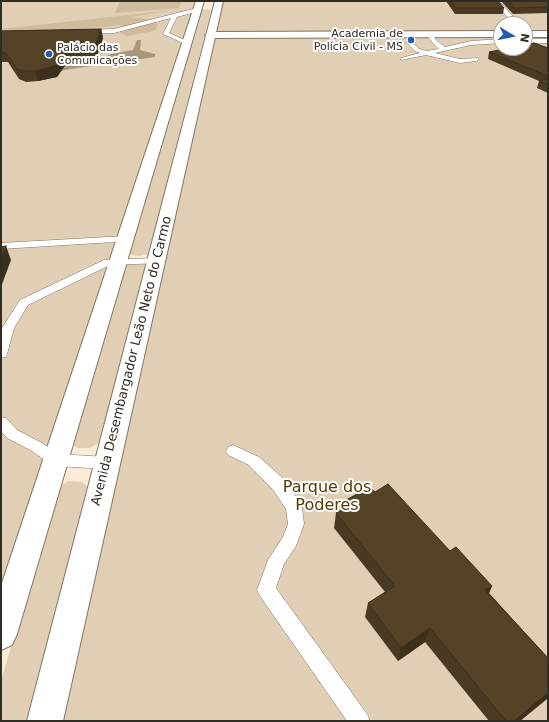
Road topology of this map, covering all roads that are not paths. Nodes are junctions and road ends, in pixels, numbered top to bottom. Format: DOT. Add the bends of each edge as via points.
graph roads {
  1 [pos="496,1"];
  2 [pos="206,5"];
  3 [pos="175,15"];
  4 [pos="510,16"];
  5 [pos="75,32"];
  6 [pos="429,34"];
  7 [pos="493,34"];
  8 [pos="548,34"];
  9 [pos="210,35"];
  10 [pos="533,35"];
  11 [pos="533,37"];
  12 [pos="407,38"];
  13 [pos="548,41"];
  14 [pos="493,42"];
  15 [pos="187,43"];
  16 [pos="445,50"];
  17 [pos="428,54"];
  18 [pos="403,59"];
  19 [pos="476,59"];
  20 [pos="126,239"];
  21 [pos="1,246"];
  22 [pos="119,261"];
  23 [pos="156,261"];
  24 [pos="1,354"];
  25 [pos="1,422"];
  26 [pos="233,451"];
  27 [pos="56,460"];
  28 [pos="107,463"];
  29 [pos="1,634"];
  30 [pos="45,721"];
  31 [pos="360,721"];
  1 -- 4 [label="lane"];
  2 -- 3 [label="lane"];
  2 -- 9 [label="main road, Avenida Desembargador Leão Neto do Carmo"];
  2 -- 15 [label="main road"];
  3 -- 5 [label="lane" via="114,30"];
  3 -- 15 [label="lane" via="166,34"];
  6 -- 7 [label="main road"];
  6 -- 12 [label="main road"];
  6 -- 16 [label="lane"];
  8 -- 10 [label="main road"];
  9 -- 12 [label="main road"];
  9 -- 23 [label="main road, Avenida Desembargador Leão Neto do Carmo"];
  11 -- 13 [label="lane"];
  12 -- 17 [label="lane" via="417,50"];
  14 -- 16 [label="lane" via="471,43"];
  15 -- 20 [label="main road"];
  16 -- 17 [label="lane"];
  17 -- 18 [label="lane"];
  17 -- 19 [label="lane" via="460,61"];
  20 -- 21 [label="lane"];
  20 -- 22 [label="main road"];
  22 -- 23 [label="lane"];
  22 -- 24 [label="lane" via="108,262 24,303 8,328"];
  22 -- 27 [label="main road"];
  23 -- 28 [label="main road, Avenida Desembargador Leão Neto do Carmo"];
  25 -- 27 [label="lane" via="12,434"];
  26 -- 31 [label="lane" via="254,461 280,486 294,508 296,524 290,540 276,560 266,590"];
  27 -- 28 [label="lane"];
  27 -- 29 [label="main road"];
  28 -- 30 [label="main road, Avenida Desembargador Leão Neto do Carmo"];
}
